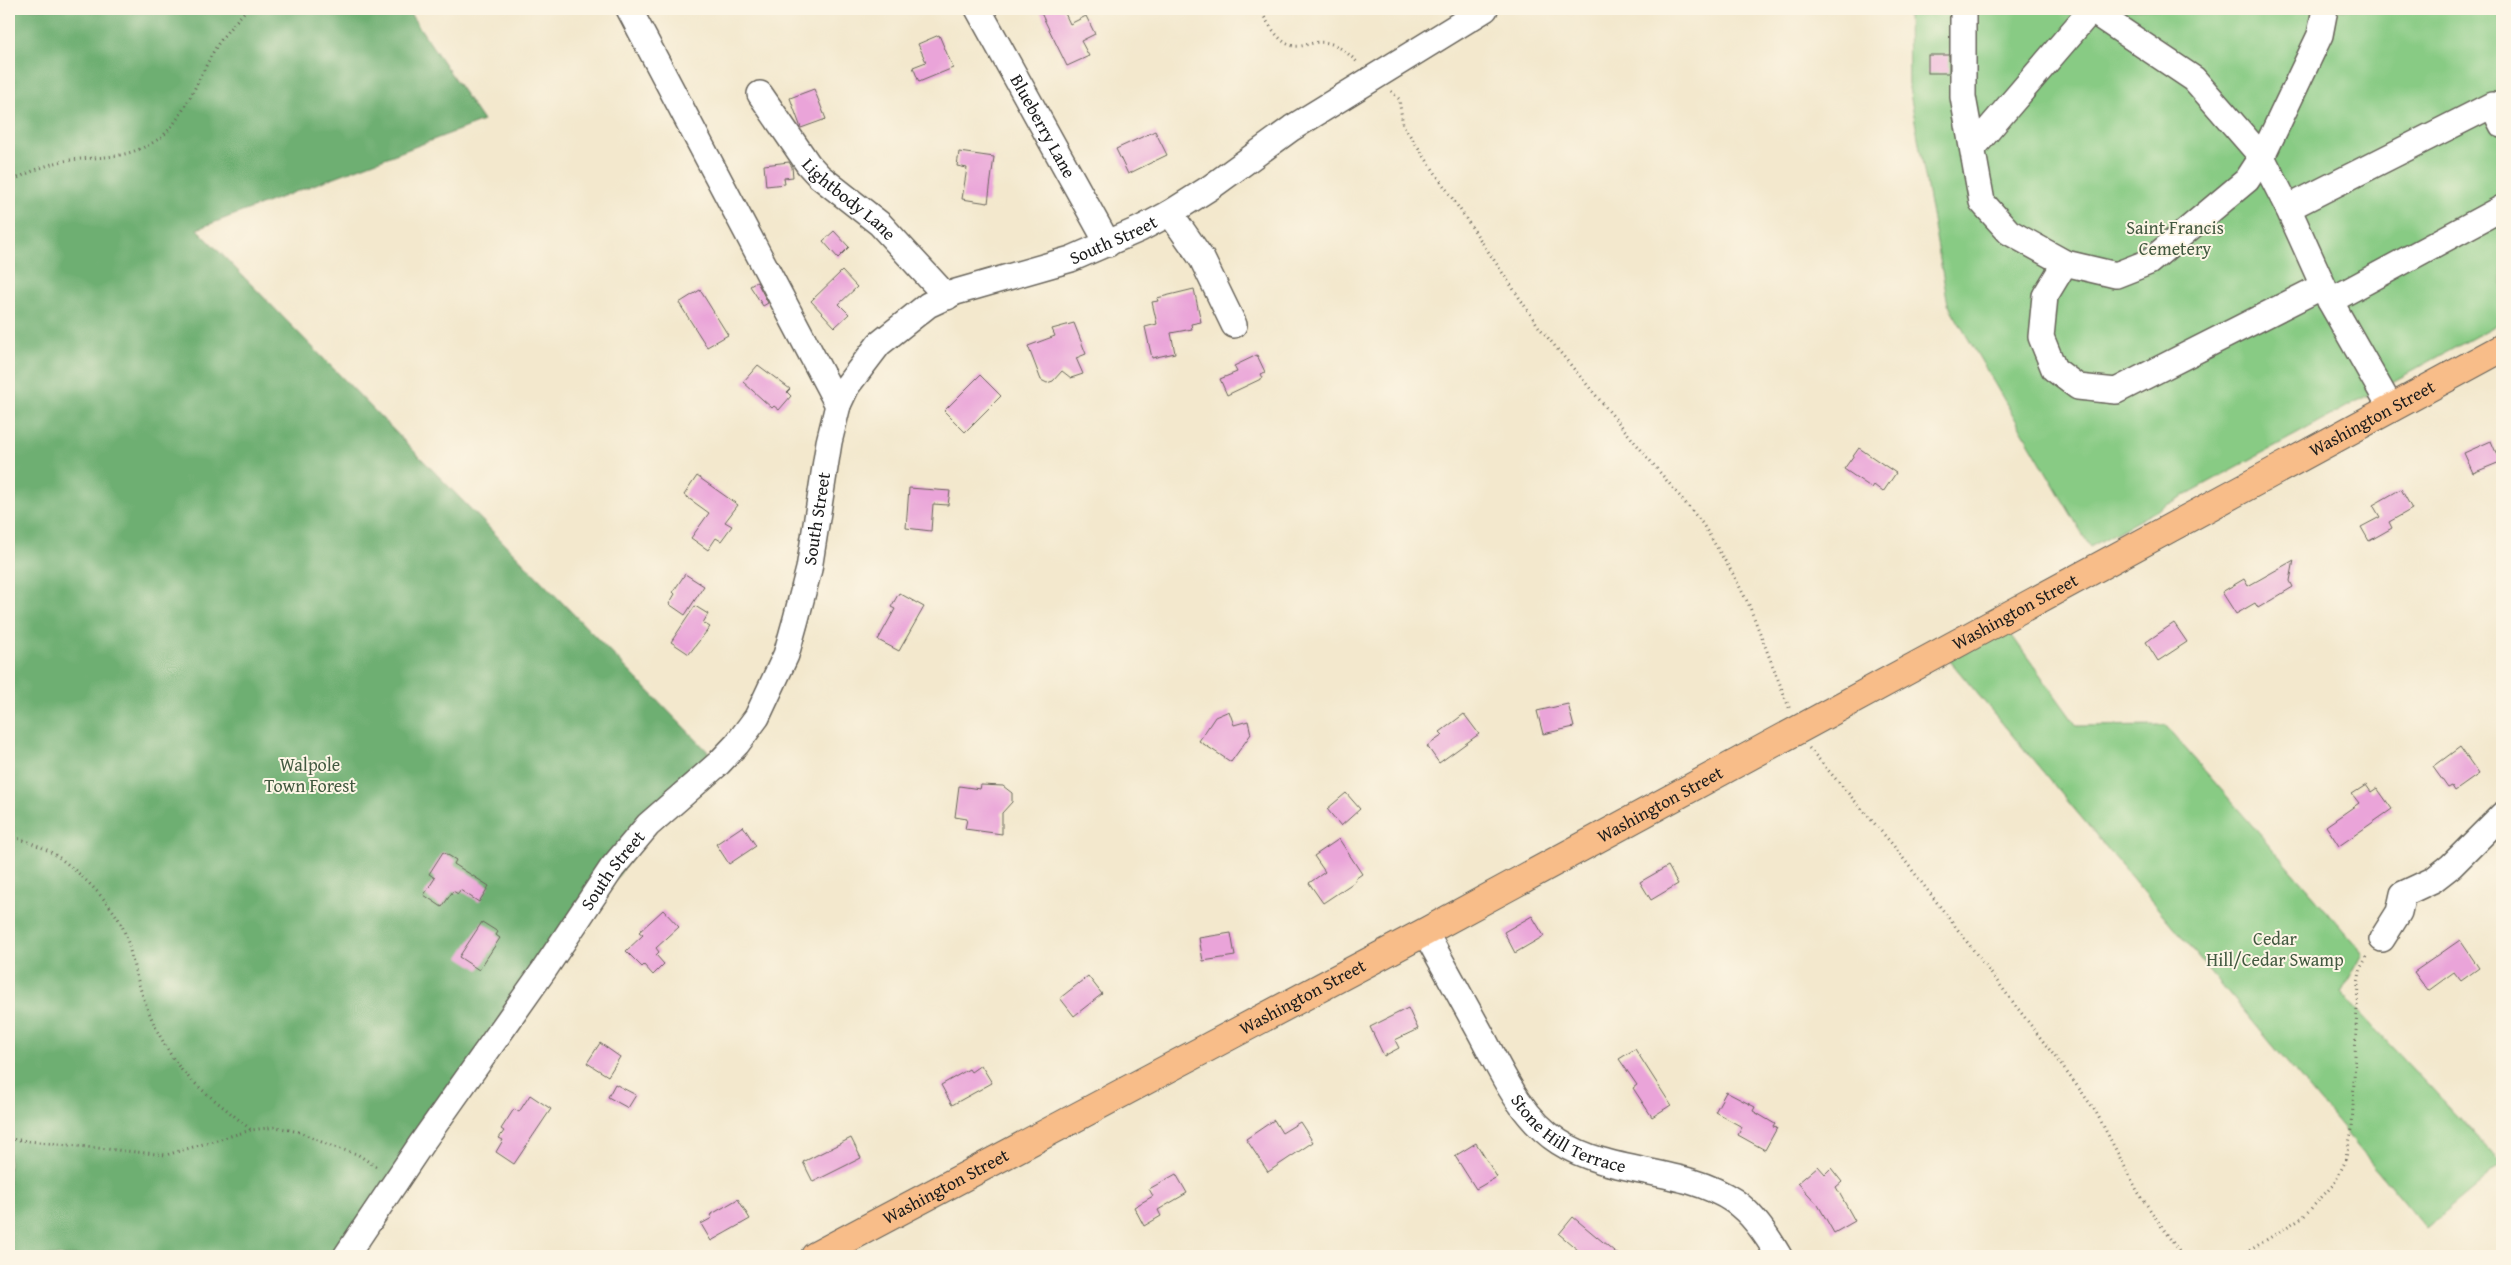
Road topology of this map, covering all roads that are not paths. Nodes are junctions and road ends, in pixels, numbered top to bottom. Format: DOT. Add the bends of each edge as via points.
graph roads {
  1 [pos="629,9"];
  2 [pos="978,9"];
  3 [pos="1485,9"];
  4 [pos="1963,9"];
  5 [pos="2092,9"];
  6 [pos="2325,9"];
  7 [pos="760,94"];
  8 [pos="2502,124"];
  9 [pos="1973,148"];
  10 [pos="2262,157"];
  11 [pos="2288,208"];
  12 [pos="2502,208"];
  13 [pos="1170,213"];
  14 [pos="1108,244"];
  15 [pos="2065,263"];
  16 [pos="2326,294"];
  17 [pos="947,297"];
  18 [pos="1234,325"];
  19 [pos="2502,348"];
  20 [pos="838,404"];
  21 [pos="2391,408"];
  22 [pos="2502,815"];
  23 [pos="1425,932"];
  24 [pos="2382,939"];
  25 [pos="346,1256"];
  26 [pos="815,1256"];
  27 [pos="1779,1256"];
  1 -- 20 [label="street"];
  2 -- 14 [label="street, Blueberry Lane"];
  3 -- 13 [label="street, South Street" via="1292,128"];
  4 -- 9 [label="street" via="1963,97"];
  5 -- 9 [label="street"];
  5 -- 10 [label="street" via="2194,79"];
  6 -- 10 [label="street" via="2320,35"];
  7 -- 17 [label="street, Lightbody Lane" via="819,176 880,224"];
  8 -- 11 [label="street" via="2492,105"];
  9 -- 15 [label="street" via="1982,202 2009,232"];
  10 -- 11 [label="street"];
  10 -- 15 [label="street" via="2247,180 2149,262 2116,275"];
  11 -- 16 [label="street"];
  12 -- 16 [label="street"];
  13 -- 14 [label="street, South Street"];
  13 -- 18 [label="street" via="1202,258"];
  14 -- 17 [label="street, South Street" via="1071,259"];
  15 -- 16 [label="street" via="2045,296 2041,337 2054,369 2078,387 2116,391"];
  16 -- 21 [label="street"];
  17 -- 20 [label="street, South Street" via="928,305 879,344 846,386"];
  19 -- 21 [label="main road, Washington Street"];
  20 -- 25 [label="street, South Street" via="828,442 809,569 786,655 757,718 725,757 648,825 618,860"];
  21 -- 23 [label="main road, Washington Street"];
  22 -- 24 [label="street" via="2451,866 2433,880 2403,894 2399,912"];
  23 -- 26 [label="main road, Washington Street"];
  23 -- 27 [label="street, Stone Hill Terrace" via="1512,1092 1534,1121 1558,1141 1587,1158 1683,1179 1735,1201 1765,1232"];
}
